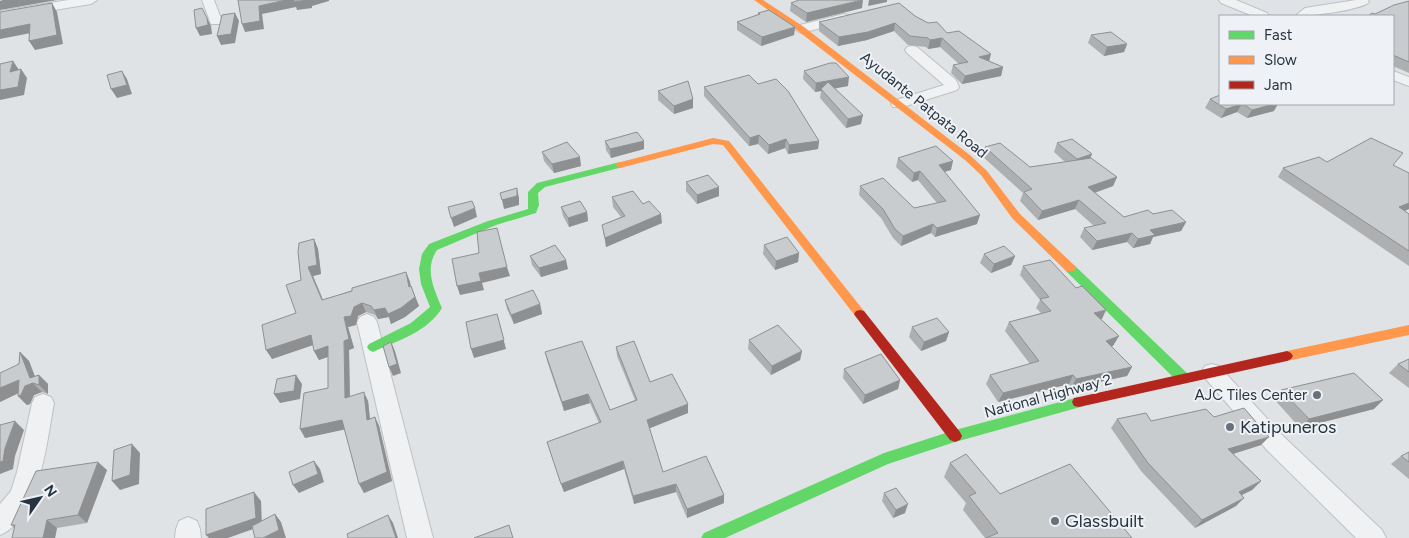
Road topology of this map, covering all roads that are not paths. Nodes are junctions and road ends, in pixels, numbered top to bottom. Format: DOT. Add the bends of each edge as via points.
graph roads {
  1 [pos="91,0"];
  2 [pos="208,0"];
  3 [pos="758,0"];
  4 [pos="1225,0"];
  5 [pos="1362,0"];
  6 [pos="0,15"];
  7 [pos="859,15"];
  8 [pos="1262,15"];
  9 [pos="1302,15"];
  10 [pos="216,21"];
  11 [pos="801,28"];
  12 [pos="912,50"];
  13 [pos="1394,75"];
  14 [pos="1409,82"];
  15 [pos="898,104"];
  16 [pos="367,322"];
  17 [pos="1409,330"];
  18 [pos="372,348"];
  19 [pos="1212,372"];
  20 [pos="1183,378"];
  21 [pos="43,403"];
  22 [pos="955,436"];
  23 [pos="0,523"];
  24 [pos="420,538"];
  25 [pos="709,538"];
  26 [pos="1373,538"];
  1 -- 6 [label="street"];
  2 -- 10 [label="street"];
  3 -- 11 [label="street, Ayudante Patpata Road"];
  4 -- 8 [label="street"];
  5 -- 9 [label="street" via="1361,3"];
  7 -- 11 [label="street"];
  11 -- 15 [label="street, Ayudante Patpata Road"];
  12 -- 15 [label="street" via="952,87"];
  13 -- 14 [label="street"];
  15 -- 20 [label="street, Ayudante Patpata Road" via="984,173 1016,216"];
  16 -- 18 [label="street"];
  17 -- 19 [label="street, National Highway 2"];
  18 -- 22 [label="street" via="415,326 436,308 425,279 424,261 433,247 532,211 533,192 541,185 632,160 720,141 732,149"];
  18 -- 24 [label="street"];
  19 -- 20 [label="street, National Highway 2"];
  19 -- 26 [label="street" via="1275,443"];
  20 -- 22 [label="street, National Highway 2" via="1044,410"];
  21 -- 23 [label="street" via="21,496"];
  22 -- 25 [label="street, National Highway 2" via="884,459"];
}
